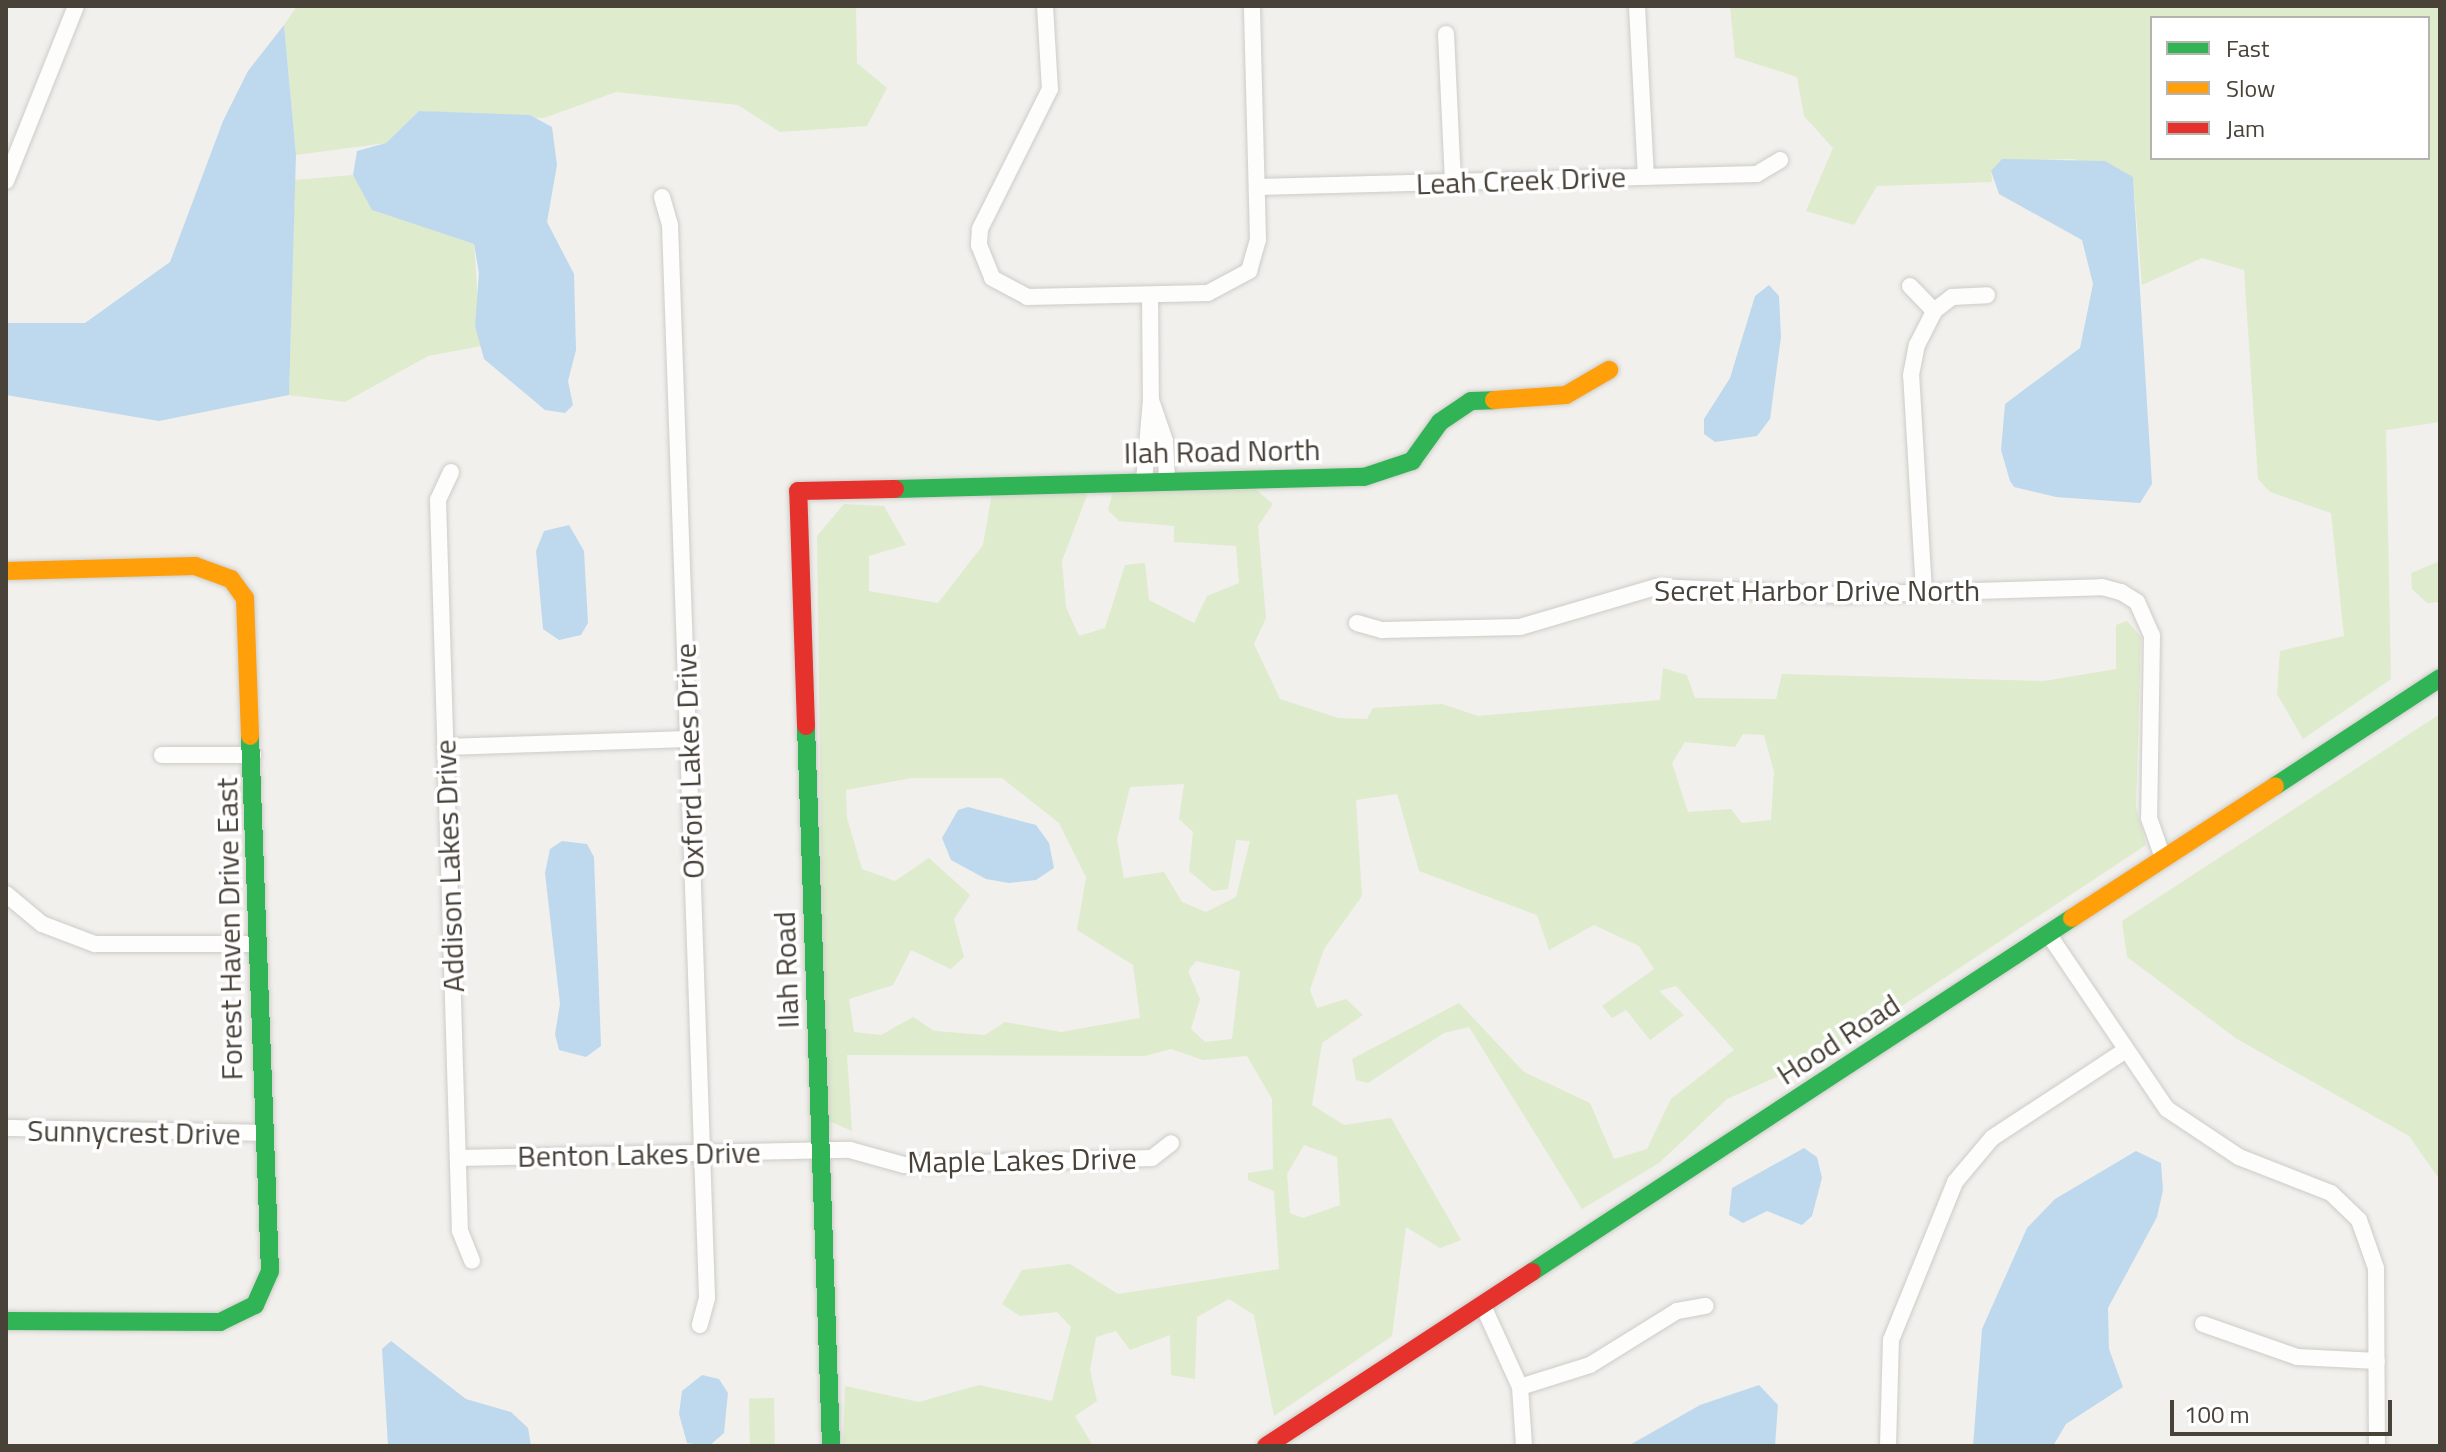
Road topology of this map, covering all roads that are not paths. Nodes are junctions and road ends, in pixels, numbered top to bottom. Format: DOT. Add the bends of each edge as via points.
graph roads {
  1 [pos="76,6"];
  2 [pos="1045,6"];
  3 [pos="1252,6"];
  4 [pos="1637,6"];
  5 [pos="1446,34"];
  6 [pos="1780,160"];
  7 [pos="1646,177"];
  8 [pos="6,181"];
  9 [pos="1453,182"];
  10 [pos="1257,187"];
  11 [pos="662,197"];
  12 [pos="1910,286"];
  13 [pos="1150,295"];
  14 [pos="1987,295"];
  15 [pos="1934,311"];
  16 [pos="1609,370"];
  17 [pos="1151,400"];
  18 [pos="451,472"];
  19 [pos="1167,480"];
  20 [pos="1144,481"];
  21 [pos="798,491"];
  22 [pos="6,571"];
  23 [pos="1924,592"];
  24 [pos="1357,623"];
  25 [pos="2440,678"];
  26 [pos="688,739"];
  27 [pos="445,747"];
  28 [pos="162,755"];
  29 [pos="253,755"];
  30 [pos="2163,858"];
  31 [pos="6,894"];
  32 [pos="2049,935"];
  33 [pos="257,944"];
  34 [pos="2123,1052"];
  35 [pos="6,1128"];
  36 [pos="263,1133"];
  37 [pos="1171,1143"];
  38 [pos="821,1150"];
  39 [pos="701,1151"];
  40 [pos="458,1158"];
  41 [pos="472,1261"];
  42 [pos="1706,1306"];
  43 [pos="1484,1308"];
  44 [pos="6,1321"];
  45 [pos="2203,1324"];
  46 [pos="700,1325"];
  47 [pos="2377,1361"];
  48 [pos="1520,1387"];
  49 [pos="831,1446"];
  50 [pos="1266,1446"];
  51 [pos="1524,1446"];
  52 [pos="1888,1446"];
  53 [pos="2377,1446"];
  1 -- 8 [label="street"];
  2 -- 13 [label="street" via="1050,89 980,229 979,245 992,278 1027,297"];
  3 -- 10 [label="street"];
  4 -- 7 [label="street"];
  5 -- 9 [label="street"];
  6 -- 7 [label="street, Leah Creek Drive" via="1757,174"];
  7 -- 9 [label="street, Leah Creek Drive"];
  9 -- 10 [label="street, Leah Creek Drive"];
  10 -- 13 [label="street" via="1258,239 1249,271 1224,290"];
  11 -- 26 [label="street, Oxford Lakes Drive" via="670,225"];
  12 -- 15 [label="street"];
  13 -- 17 [label="street"];
  14 -- 15 [label="street" via="1952,297"];
  15 -- 23 [label="street" via="1911,375"];
  16 -- 19 [label="street, Ilah Road North" via="1566,395 1471,401 1440,422 1426,446 1392,471"];
  17 -- 19 [label="street" via="1165,441"];
  17 -- 20 [label="street"];
  18 -- 27 [label="street, Addison Lakes Drive" via="438,500"];
  19 -- 20 [label="street, Ilah Road North"];
  20 -- 21 [label="street, Ilah Road North"];
  21 -- 38 [label="street, Ilah Road"];
  22 -- 29 [label="street, Forest Haven Drive East" via="195,566 222,573 240,588 249,612"];
  23 -- 24 [label="street, Secret Harbor Drive North" via="1656,587 1520,627 1382,630"];
  23 -- 30 [label="street, Secret Harbor Drive North" via="2102,587 2137,602 2152,635 2149,818"];
  25 -- 30 [label="street, Hood Road"];
  26 -- 27 [label="street"];
  26 -- 39 [label="street, Oxford Lakes Drive"];
  27 -- 40 [label="street, Addison Lakes Drive"];
  28 -- 29 [label="street"];
  29 -- 33 [label="street, Forest Haven Drive East"];
  30 -- 32 [label="street, Hood Road"];
  31 -- 33 [label="street" via="42,924 95,944"];
  32 -- 34 [label="street"];
  32 -- 43 [label="street, Hood Road"];
  33 -- 36 [label="street, Forest Haven Drive East"];
  34 -- 47 [label="street" via="2154,1095 2190,1128 2347,1205 2368,1237 2376,1268"];
  34 -- 52 [label="street" via="1992,1138 1955,1182 1891,1340"];
  35 -- 36 [label="street, Sunnycrest Drive"];
  36 -- 44 [label="street, Forest Haven Drive East" via="270,1206 264,1292 242,1316 220,1322"];
  37 -- 38 [label="street, Maple Lakes Drive" via="1152,1158 904,1165 850,1150"];
  38 -- 39 [label="street, Benton Lakes Drive"];
  38 -- 49 [label="street, Ilah Road"];
  39 -- 40 [label="street, Benton Lakes Drive"];
  39 -- 46 [label="street, Oxford Lakes Drive" via="707,1298"];
  40 -- 41 [label="street, Addison Lakes Drive" via="460,1231"];
  42 -- 48 [label="street" via="1677,1311 1590,1365"];
  43 -- 48 [label="street"];
  43 -- 50 [label="street, Hood Road"];
  45 -- 47 [label="street" via="2297,1357"];
  47 -- 53 [label="street"];
  48 -- 51 [label="street"];
}
